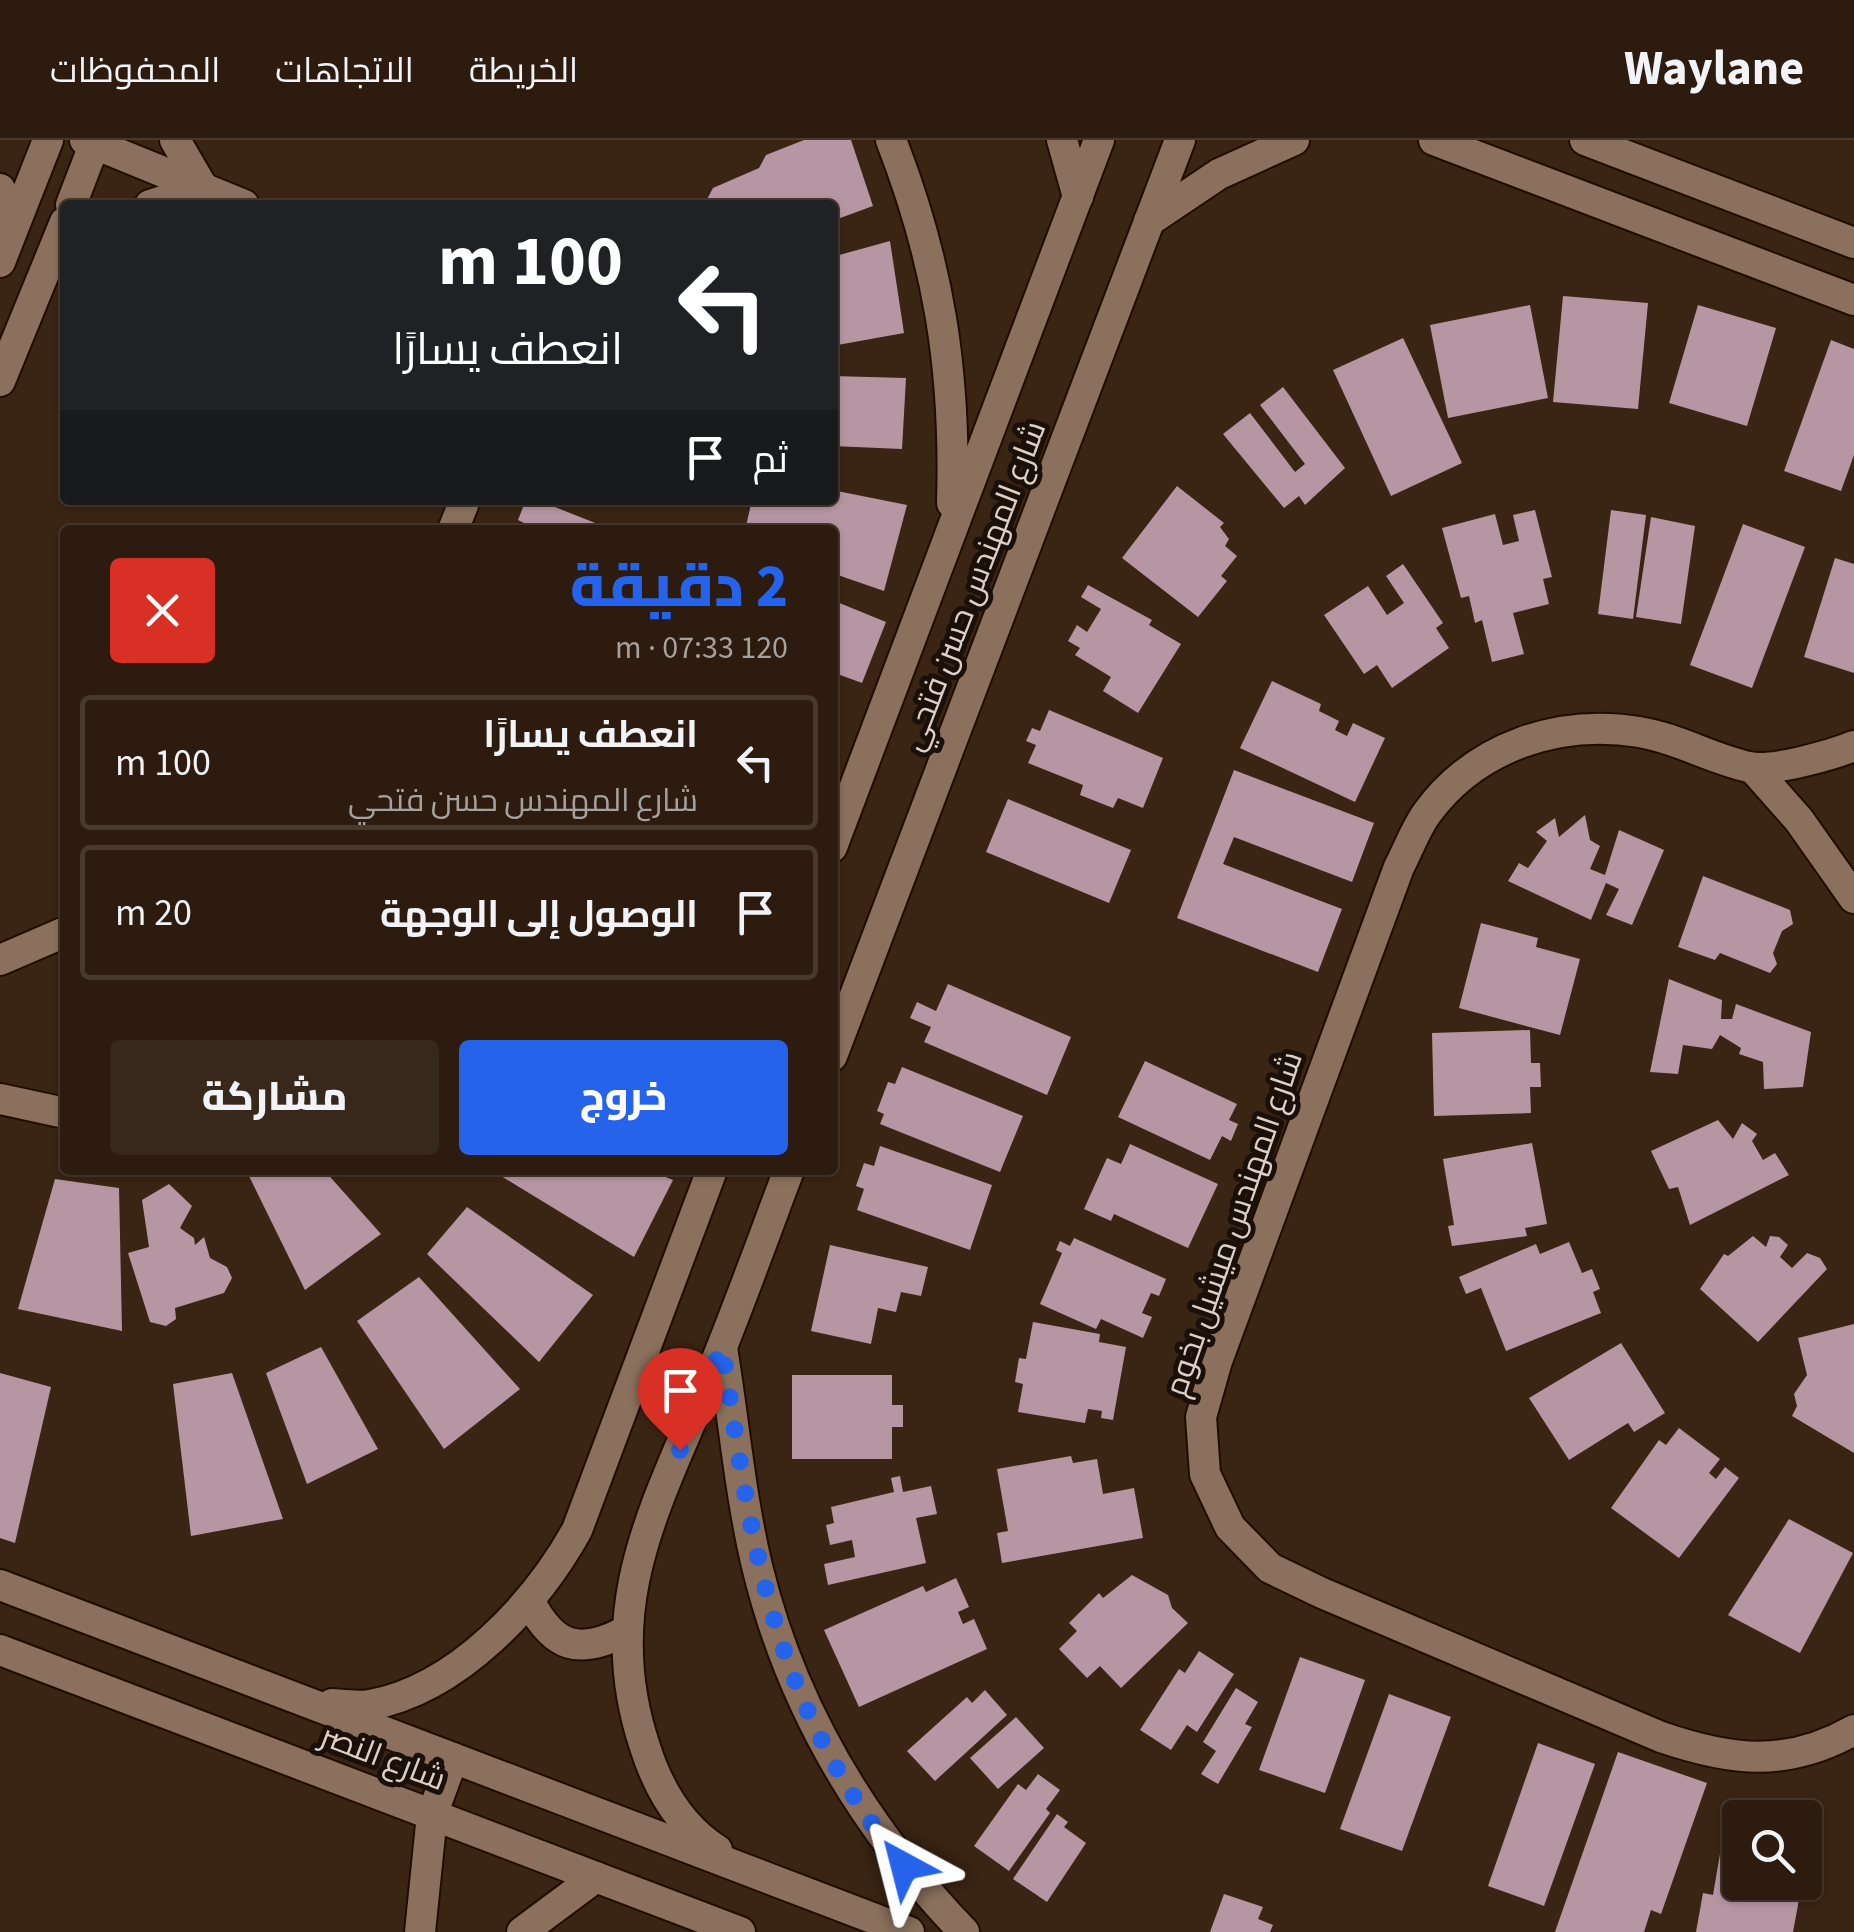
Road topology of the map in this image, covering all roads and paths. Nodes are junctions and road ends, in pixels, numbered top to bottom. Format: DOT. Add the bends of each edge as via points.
graph roads {
  1 [pos="48,140"];
  2 [pos="175,140"];
  3 [pos="891,140"];
  4 [pos="1062,140"];
  5 [pos="1099,140"];
  6 [pos="1180,140"];
  7 [pos="1294,140"];
  8 [pos="1434,140"];
  9 [pos="1585,140"];
  10 [pos="92,141"];
  11 [pos="1644,152"];
  12 [pos="203,188"];
  13 [pos="0,190"];
  14 [pos="1078,197"];
  15 [pos="74,200"];
  16 [pos="166,200"];
  17 [pos="232,200"];
  18 [pos="1150,221"];
  19 [pos="1854,243"];
  20 [pos="4,253"];
  21 [pos="58,254"];
  22 [pos="1854,300"];
  23 [pos="0,381"];
  24 [pos="951,530"];
  25 [pos="1854,746"];
  26 [pos="1754,768"];
  27 [pos="838,831"];
  28 [pos="1854,898"];
  29 [pos="60,934"];
  30 [pos="0,960"];
  31 [pos="838,1040"];
  32 [pos="0,1099"];
  33 [pos="60,1112"];
  34 [pos="710,1175"];
  35 [pos="787,1175"];
  36 [pos="722,1347"];
  37 [pos="0,1585"];
  38 [pos="530,1602"];
  39 [pos="624,1632"];
  40 [pos="0,1650"];
  41 [pos="312,1704"];
  42 [pos="1854,1730"];
  43 [pos="453,1758"];
  44 [pos="432,1815"];
  45 [pos="749,1870"];
  46 [pos="596,1877"];
  47 [pos="420,1932"];
  48 [pos="522,1932"];
  49 [pos="740,1932"];
  50 [pos="909,1932"];
  51 [pos="964,1932"];
  1 -- 20 [label="street"];
  2 -- 12 [label="street"];
  3 -- 24 [label="street" via="918,210 944,314 955,422"];
  4 -- 14 [label="street"];
  5 -- 14 [label="street, شارع المهندس حسن فتحي"];
  6 -- 18 [label="street, شارع المهندس حسن فتحي"];
  7 -- 18 [label="street" via="1219,174"];
  8 -- 22 [label="street"];
  9 -- 11 [label="street"];
  10 -- 12 [label="street"];
  10 -- 15 [label="street"];
  11 -- 19 [label="street"];
  12 -- 16 [label="street"];
  12 -- 17 [label="street"];
  13 -- 20 [label="street"];
  14 -- 24 [label="street, شارع المهندس حسن فتحي"];
  18 -- 31 [label="street, شارع المهندس حسن فتحي"];
  21 -- 23 [label="street"];
  24 -- 27 [label="street, شارع المهندس حسن فتحي"];
  25 -- 26 [label="street, شارع المهندس ميشيل بخوم"];
  26 -- 28 [label="street"];
  26 -- 42 [label="street, شارع المهندس ميشيل بخوم" via="1641,732 1581,727 1522,740 1495,754 1469,769 1427,813 1399,868 1217,1361 1202,1417 1206,1474 1230,1527 1270,1568 1661,1737 1714,1756 1771,1758 1826,1746"];
  29 -- 30 [label="street"];
  32 -- 33 [label="street"];
  34 -- 38 [label="street" via="578,1530"];
  35 -- 36 [label="street"];
  36 -- 39 [label="street" via="638,1554"];
  36 -- 51 [label="street" via="757,1566 806,1708 881,1837"];
  37 -- 41 [label="street"];
  38 -- 39 [label="street" via="544,1628 568,1644 598,1645"];
  38 -- 41 [label="street" via="484,1647 430,1682 370,1705"];
  39 -- 45 [label="street" via="630,1704 653,1773 692,1834"];
  40 -- 44 [label="street, شارع النصر"];
  41 -- 43 [label="street"];
  43 -- 44 [label="street"];
  43 -- 45 [label="street"];
  44 -- 46 [label="street, شارع النصر"];
  44 -- 47 [label="street"];
  45 -- 50 [label="street"];
  46 -- 48 [label="street"];
  46 -- 49 [label="street, شارع النصر"];
}
